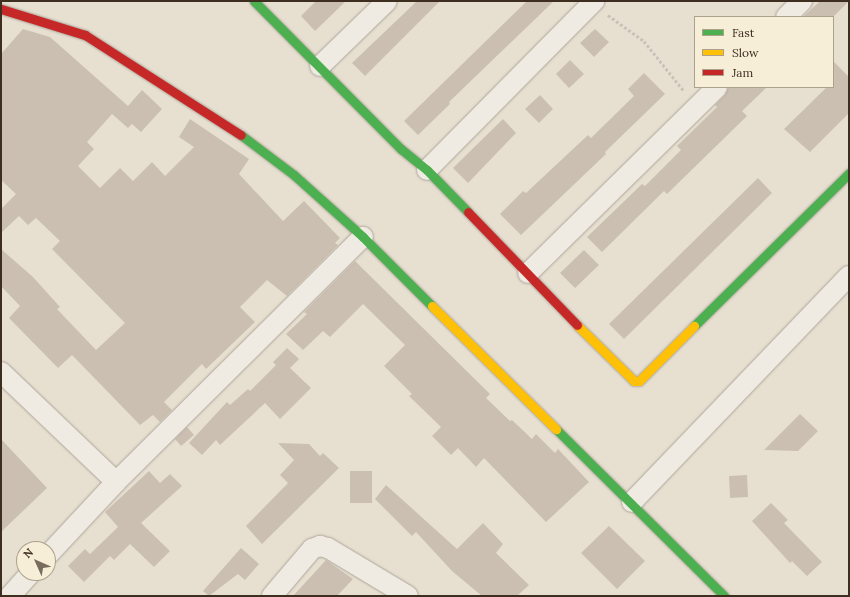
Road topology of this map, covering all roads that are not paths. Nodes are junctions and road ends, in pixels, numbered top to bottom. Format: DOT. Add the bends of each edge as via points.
graph roads {
  1 [pos="254,1"];
  2 [pos="387,1"];
  3 [pos="802,1"];
  4 [pos="592,3"];
  5 [pos="1,9"];
  6 [pos="787,16"];
  7 [pos="320,66"];
  8 [pos="716,88"];
  9 [pos="427,170"];
  10 [pos="849,173"];
  11 [pos="363,237"];
  12 [pos="528,273"];
  13 [pos="849,276"];
  14 [pos="1,372"];
  15 [pos="116,482"];
  16 [pos="632,502"];
  17 [pos="56,546"];
  18 [pos="24,581"];
  19 [pos="10,596"];
  20 [pos="272,596"];
  21 [pos="408,596"];
  22 [pos="724,596"];
  1 -- 7 [label="main road"];
  2 -- 7 [label="street"];
  3 -- 6 [label="street"];
  4 -- 9 [label="street"];
  5 -- 11 [label="main road" via="85,36 152,78 236,131 288,170"];
  7 -- 9 [label="main road" via="401,149"];
  8 -- 12 [label="street"];
  9 -- 12 [label="main road"];
  10 -- 12 [label="main road" via="639,381 630,379"];
  11 -- 15 [label="street"];
  11 -- 16 [label="main road"];
  13 -- 16 [label="street"];
  14 -- 15 [label="street"];
  15 -- 17 [label="street"];
  16 -- 22 [label="main road"];
  18 -- 19 [label="street"];
  20 -- 21 [label="street" via="312,549 320,546 328,548"];
}
